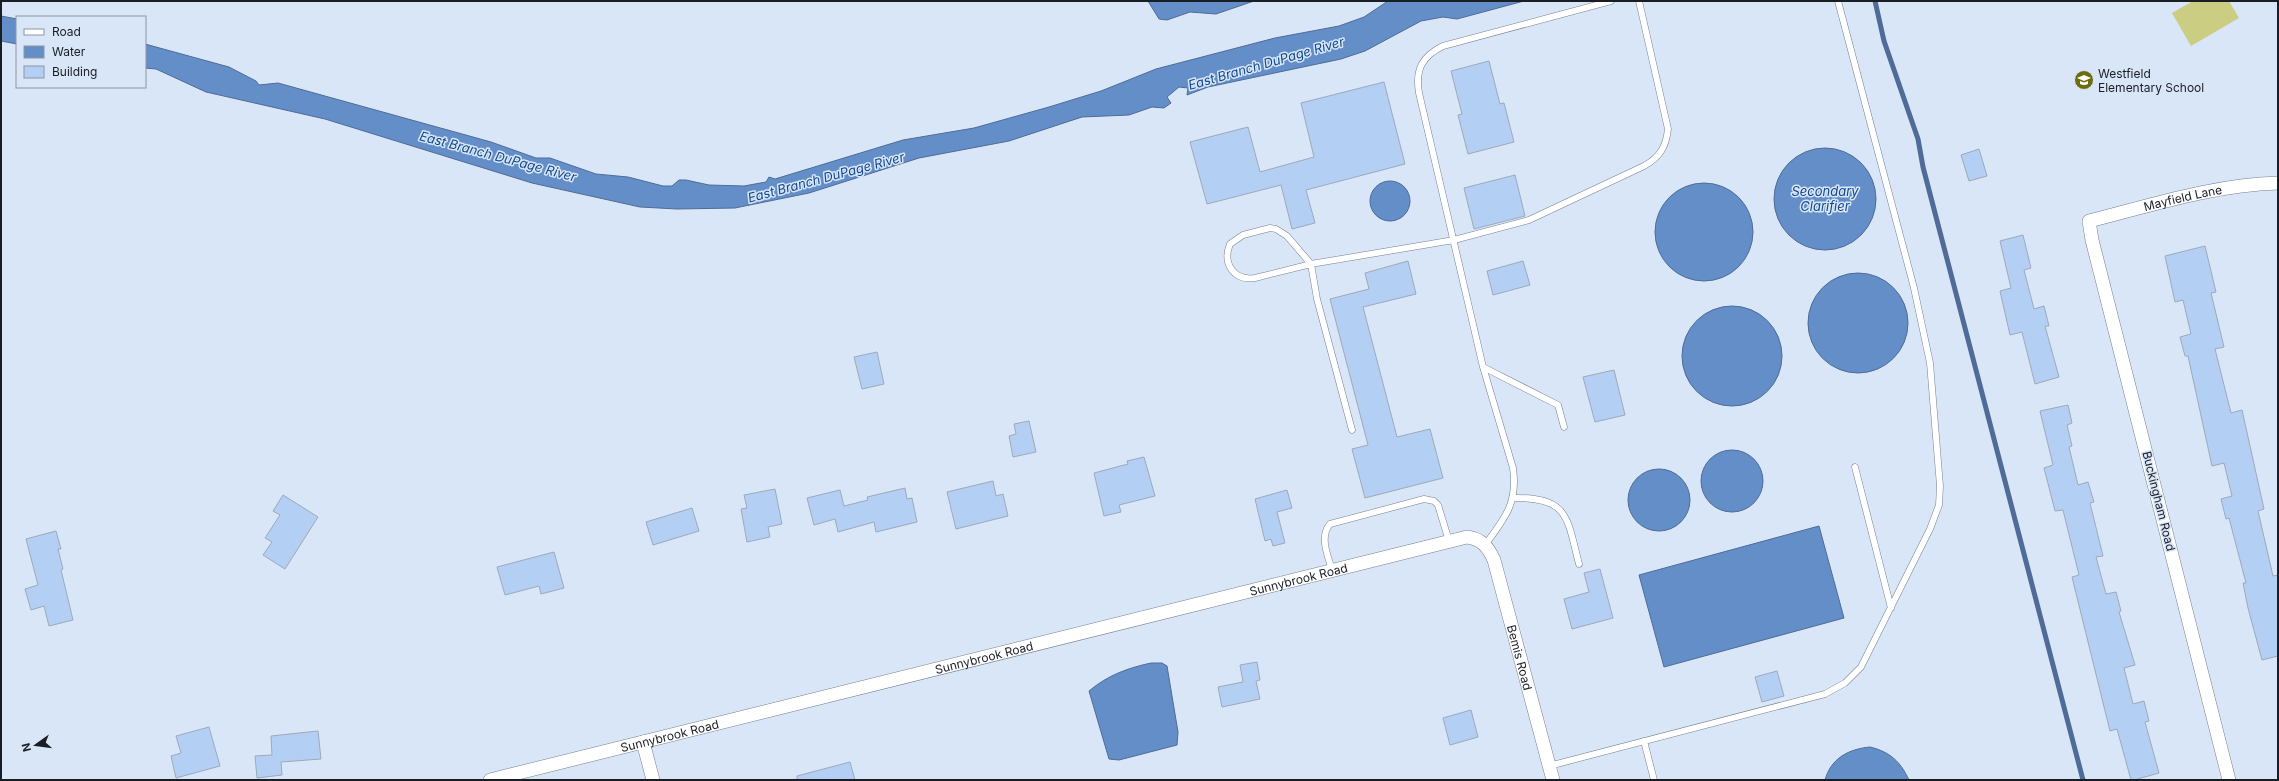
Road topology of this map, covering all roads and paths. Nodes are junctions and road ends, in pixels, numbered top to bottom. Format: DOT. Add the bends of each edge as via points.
graph roads {
  1 [pos="1611,1"];
  2 [pos="1639,1"];
  3 [pos="1838,1"];
  4 [pos="2278,183"];
  5 [pos="2089,221"];
  6 [pos="1454,240"];
  7 [pos="1311,264"];
  8 [pos="1483,367"];
  9 [pos="1564,427"];
  10 [pos="1352,430"];
  11 [pos="1854,467"];
  12 [pos="1514,498"];
  13 [pos="1450,541"];
  14 [pos="1482,542"];
  15 [pos="1579,564"];
  16 [pos="1332,570"];
  17 [pos="1891,608"];
  18 [pos="1644,741"];
  19 [pos="643,742"];
  20 [pos="1549,766"];
  21 [pos="490,780"];
  22 [pos="653,780"];
  23 [pos="1553,780"];
  24 [pos="1654,780"];
  25 [pos="2229,780"];
  1 -- 6 [label="lane" via="1443,46 1432,51 1424,59 1417,81"];
  2 -- 6 [label="lane" via="1668,128 1667,140 1662,151 1644,166 1529,220"];
  3 -- 17 [label="lane" via="1914,288 1930,363 1936,420 1940,486 1938,505 1930,529"];
  4 -- 5 [label="street, Mayfield Lane" via="2212,189"];
  5 -- 25 [label="street, Buckingham Road"];
  6 -- 7 [label="lane"];
  6 -- 8 [label="lane"];
  7 -- 7 [label="lane" via="1248,279 1234,273 1229,266 1227,251 1236,238 1270,228 1287,236"];
  7 -- 10 [label="lane" via="1317,299"];
  8 -- 9 [label="lane" via="1558,405"];
  8 -- 12 [label="lane" via="1513,468"];
  11 -- 17 [label="lane"];
  12 -- 14 [label="lane" via="1509,512"];
  12 -- 15 [label="lane" via="1546,500 1564,514"];
  13 -- 14 [label="street, Sunnybrook Road" via="1467,537"];
  13 -- 16 [label="street, Sunnybrook Road"];
  13 -- 16 [label="lane" via="1438,505 1434,501 1424,499 1330,524 1326,528 1324,538"];
  14 -- 20 [label="street, Bemis Road" via="1494,560"];
  16 -- 19 [label="street, Sunnybrook Road"];
  17 -- 18 [label="lane" via="1861,667 1845,683 1832,691"];
  18 -- 20 [label="lane"];
  18 -- 24 [label="lane"];
  19 -- 21 [label="street, Sunnybrook Road"];
  19 -- 22 [label="street"];
  20 -- 23 [label="street, Bemis Road"];
}
